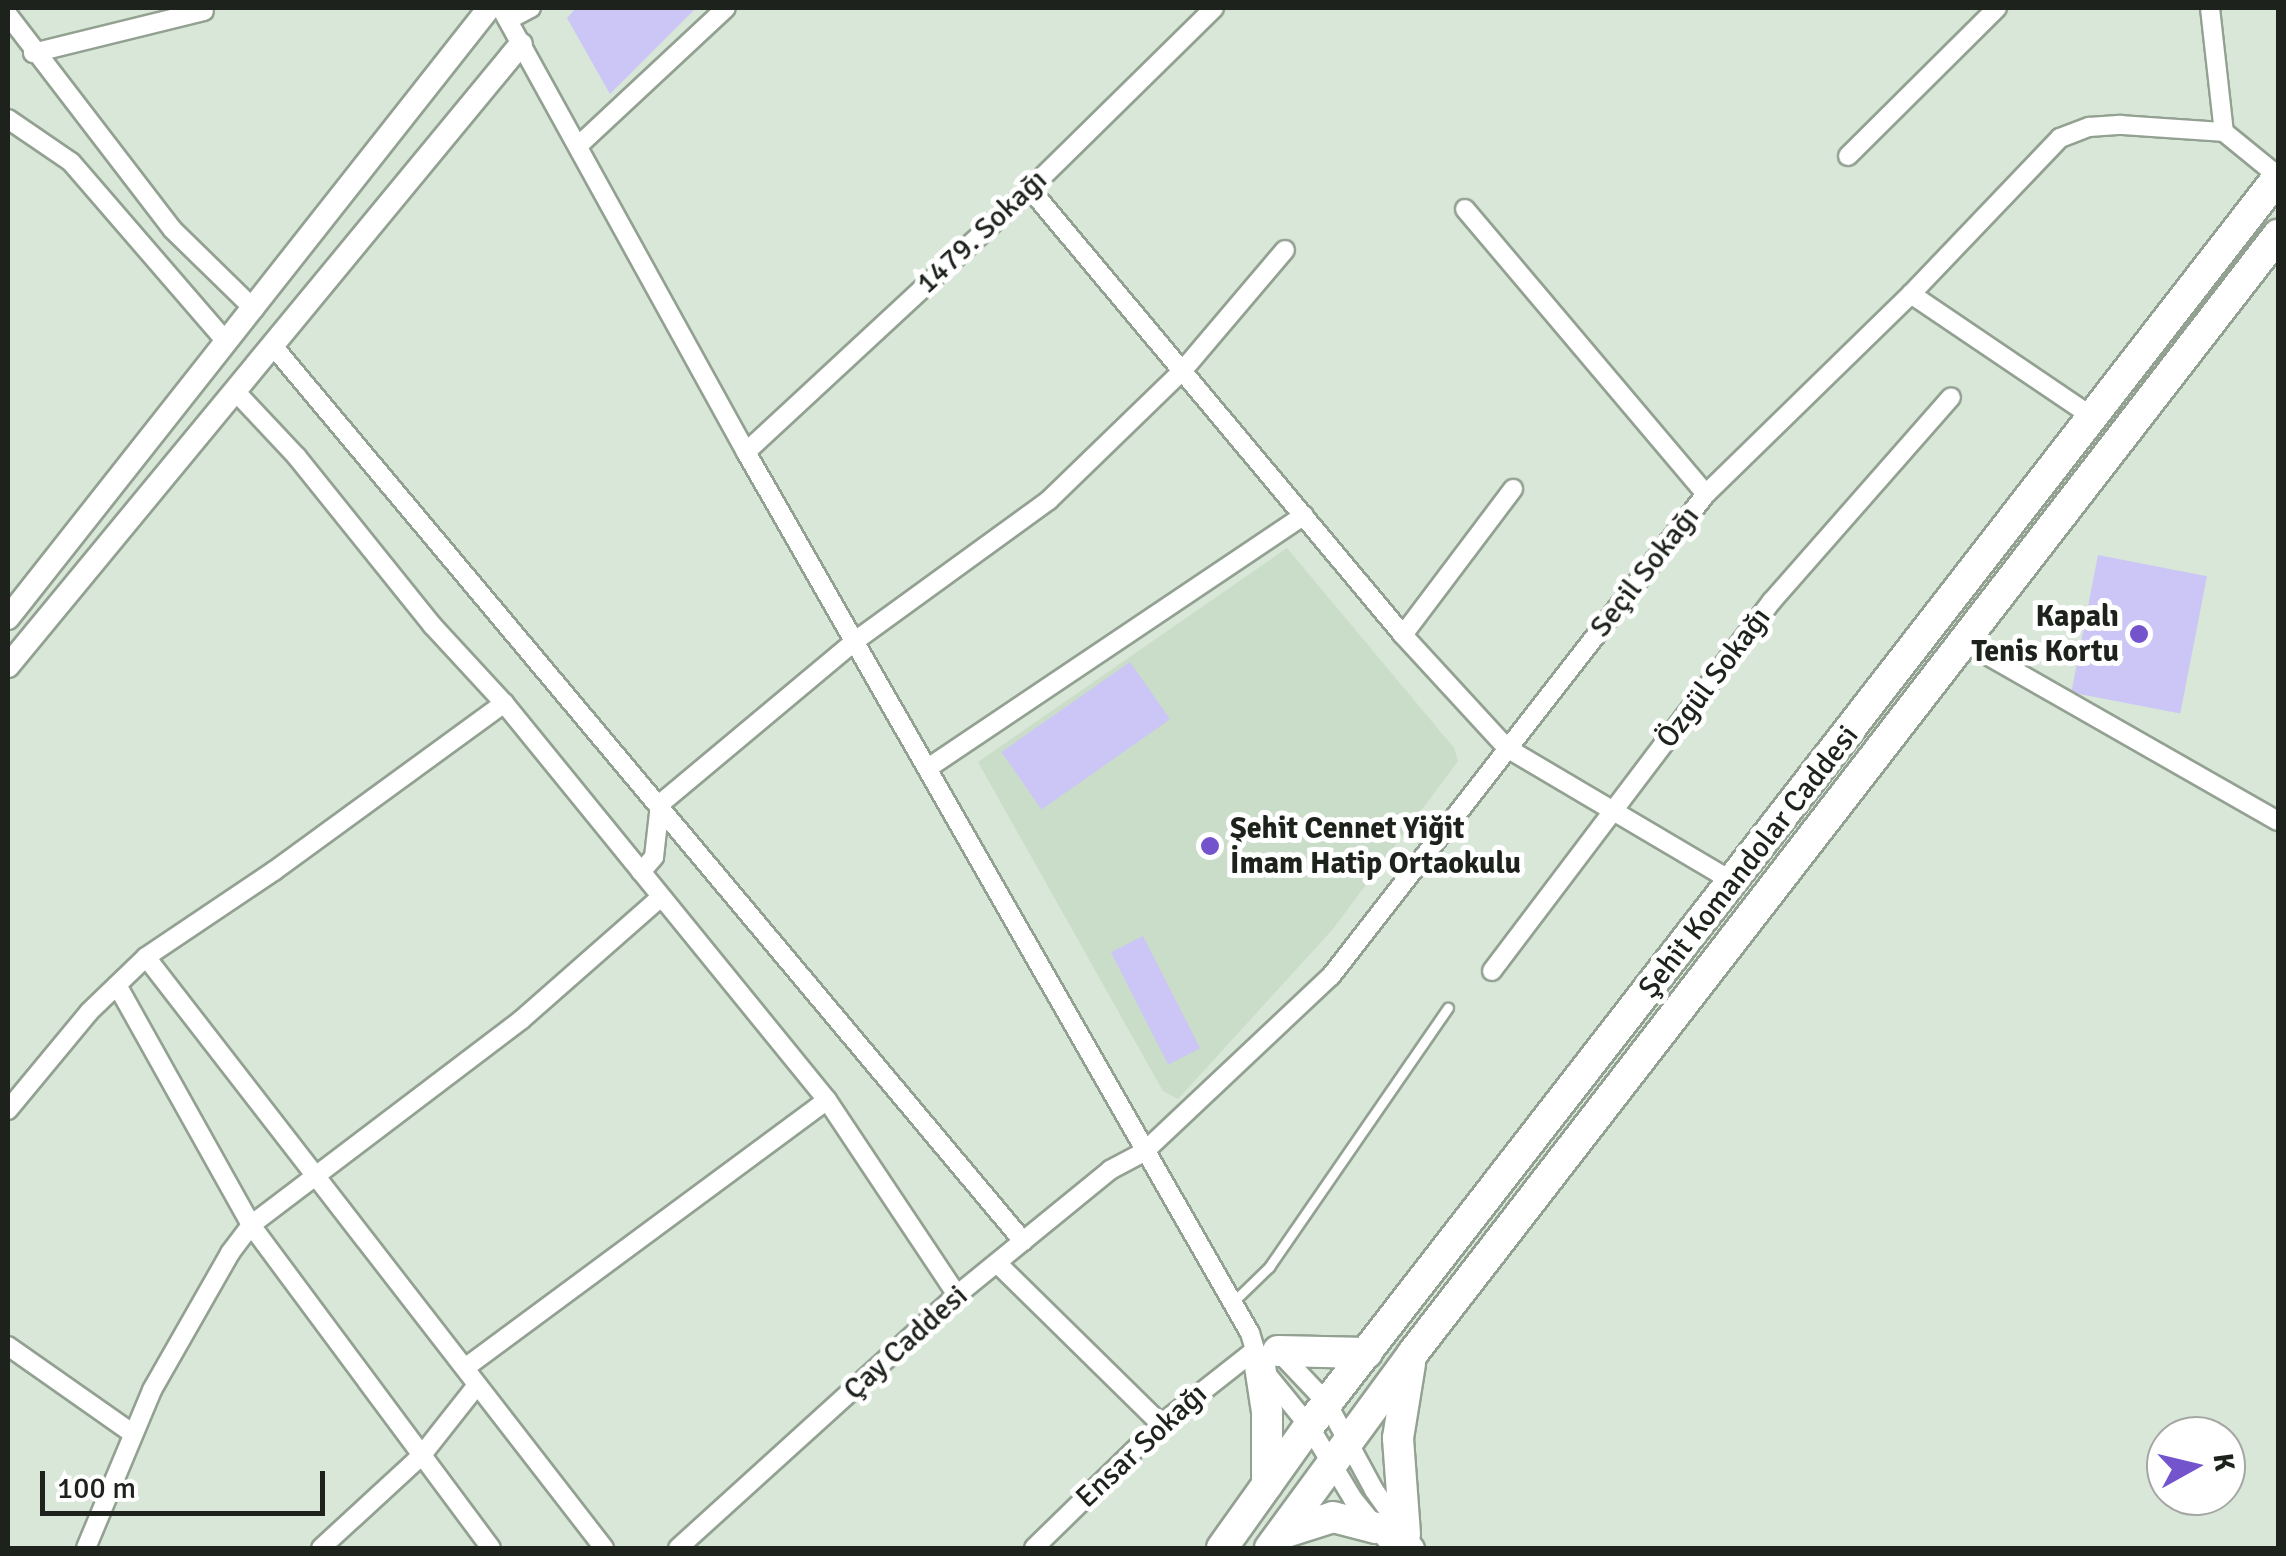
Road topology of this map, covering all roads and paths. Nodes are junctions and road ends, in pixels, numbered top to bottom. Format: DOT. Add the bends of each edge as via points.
graph roads {
  1 [pos="531,8"];
  2 [pos="726,8"];
  3 [pos="1214,8"];
  4 [pos="1997,8"];
  5 [pos="2210,8"];
  6 [pos="204,11"];
  7 [pos="499,12"];
  8 [pos="8,14"];
  9 [pos="521,44"];
  10 [pos="32,52"];
  11 [pos="8,119"];
  12 [pos="2224,132"];
  13 [pos="578,146"];
  14 [pos="1848,156"];
  15 [pos="2278,176"];
  16 [pos="1030,189"];
  17 [pos="1465,209"];
  18 [pos="2278,235"];
  19 [pos="1285,250"];
  20 [pos="1911,294"];
  21 [pos="254,309"];
  22 [pos="228,343"];
  23 [pos="273,346"];
  24 [pos="1184,369"];
  25 [pos="236,392"];
  26 [pos="1951,397"];
  27 [pos="2093,417"];
  28 [pos="746,452"];
  29 [pos="1513,488"];
  30 [pos="1706,494"];
  31 [pos="1304,515"];
  32 [pos="8,618"];
  33 [pos="1403,635"];
  34 [pos="856,642"];
  35 [pos="1964,642"];
  36 [pos="8,666"];
  37 [pos="504,703"];
  38 [pos="1507,748"];
  39 [pos="928,768"];
  40 [pos="660,804"];
  41 [pos="1612,814"];
  42 [pos="2278,821"];
  43 [pos="641,872"];
  44 [pos="1734,882"];
  45 [pos="661,897"];
  46 [pos="146,957"];
  47 [pos="1492,971"];
  48 [pos="117,985"];
  49 [pos="1448,1008"];
  50 [pos="827,1100"];
  51 [pos="8,1110"];
  52 [pos="1145,1152"];
  53 [pos="317,1177"];
  54 [pos="251,1225"];
  55 [pos="1023,1241"];
  56 [pos="997,1262"];
  57 [pos="957,1295"];
  58 [pos="1232,1302"];
  59 [pos="8,1346"];
  60 [pos="1261,1350"];
  61 [pos="1367,1353"];
  62 [pos="1413,1353"];
  63 [pos="465,1368"];
  64 [pos="477,1384"];
  65 [pos="1318,1415"];
  66 [pos="1161,1424"];
  67 [pos="133,1434"];
  68 [pos="1339,1452"];
  69 [pos="421,1456"];
  70 [pos="1267,1485"];
  71 [pos="1397,1540"];
  72 [pos="1275,1541"];
  73 [pos="86,1548"];
  74 [pos="321,1548"];
  75 [pos="491,1548"];
  76 [pos="604,1548"];
  77 [pos="678,1548"];
  78 [pos="1034,1548"];
  79 [pos="1222,1548"];
  1 -- 7 [label="street"];
  2 -- 13 [label="street"];
  3 -- 16 [label="street, 1479. Sokağı"];
  4 -- 14 [label="street"];
  5 -- 12 [label="street"];
  6 -- 10 [label="street"];
  7 -- 9 [label="street"];
  7 -- 21 [label="street"];
  8 -- 10 [label="street"];
  9 -- 13 [label="street"];
  9 -- 23 [label="street"];
  10 -- 21 [label="street" via="172,230"];
  11 -- 22 [label="street" via="72,162"];
  12 -- 15 [label="street"];
  12 -- 20 [label="street, Seçil Sokağı" via="2122,125 2060,138"];
  13 -- 28 [label="street"];
  15 -- 27 [label="main road, Şehit Komandolar Caddesi"];
  16 -- 24 [label="street"];
  16 -- 28 [label="street, 1479. Sokağı"];
  17 -- 30 [label="street"];
  18 -- 35 [label="main road, Şehit Komandolar Caddesi"];
  19 -- 24 [label="street"];
  20 -- 27 [label="street"];
  20 -- 30 [label="street, Seçil Sokağı"];
  21 -- 22 [label="street"];
  22 -- 32 [label="street"];
  23 -- 25 [label="street"];
  23 -- 40 [label="street"];
  24 -- 31 [label="street"];
  24 -- 34 [label="street" via="1049,500"];
  25 -- 36 [label="street"];
  25 -- 37 [label="street"];
  26 -- 41 [label="street, Özgül Sokağı" via="1772,601"];
  27 -- 44 [label="main road, Şehit Komandolar Caddesi"];
  28 -- 34 [label="street"];
  29 -- 33 [label="street"];
  30 -- 38 [label="street, Seçil Sokağı"];
  31 -- 33 [label="street"];
  31 -- 39 [label="street"];
  33 -- 38 [label="street"];
  34 -- 39 [label="street"];
  34 -- 40 [label="street"];
  35 -- 42 [label="street"];
  35 -- 62 [label="main road, Şehit Komandolar Caddesi"];
  37 -- 43 [label="street"];
  37 -- 46 [label="street"];
  38 -- 41 [label="street"];
  38 -- 52 [label="street, Seçil Sokağı" via="1331,976"];
  39 -- 52 [label="street"];
  40 -- 43 [label="street" via="654,858"];
  40 -- 55 [label="street"];
  41 -- 44 [label="street"];
  41 -- 47 [label="street, Özgül Sokağı"];
  43 -- 45 [label="street"];
  44 -- 61 [label="main road, Şehit Komandolar Caddesi"];
  45 -- 50 [label="street"];
  45 -- 53 [label="street" via="521,1020"];
  46 -- 48 [label="street"];
  46 -- 53 [label="street"];
  48 -- 51 [label="street"];
  48 -- 54 [label="street"];
  49 -- 58 [label="lane" via="1269,1267"];
  50 -- 57 [label="street"];
  50 -- 63 [label="street"];
  52 -- 55 [label="street, Çay Caddesi" via="1110,1170"];
  52 -- 58 [label="street"];
  53 -- 54 [label="street"];
  53 -- 63 [label="street"];
  54 -- 67 [label="street" via="152,1390"];
  54 -- 69 [label="street"];
  55 -- 56 [label="street, Çay Caddesi"];
  56 -- 57 [label="street, Çay Caddesi"];
  56 -- 66 [label="street"];
  57 -- 77 [label="street, Çay Caddesi"];
  58 -- 60 [label="street"];
  59 -- 67 [label="street"];
  60 -- 61 [label="main road"];
  60 -- 65 [label="street"];
  60 -- 65 [label="street"];
  60 -- 66 [label="street, Ensar Sokağı"];
  60 -- 70 [label="main road"];
  61 -- 65 [label="main road, Şehit Komandolar Caddesi"];
  62 -- 68 [label="main road, Şehit Komandolar Caddesi"];
  62 -- 71 [label="main road" via="1398,1438"];
  63 -- 64 [label="street"];
  64 -- 69 [label="street"];
  64 -- 76 [label="street"];
  65 -- 68 [label="street"];
  65 -- 68 [label="street"];
  65 -- 70 [label="main road, Şehit Komandolar Caddesi"];
  66 -- 78 [label="street, Ensar Sokağı"];
  67 -- 73 [label="street"];
  68 -- 71 [label="street"];
  68 -- 71 [label="street"];
  68 -- 72 [label="main road, Şehit Komandolar Caddesi"];
  69 -- 74 [label="street"];
  69 -- 75 [label="street"];
  70 -- 79 [label="main road, Şehit Komandolar Caddesi"];
  71 -- 72 [label="main road" via="1333,1516 1306,1522"];
}
